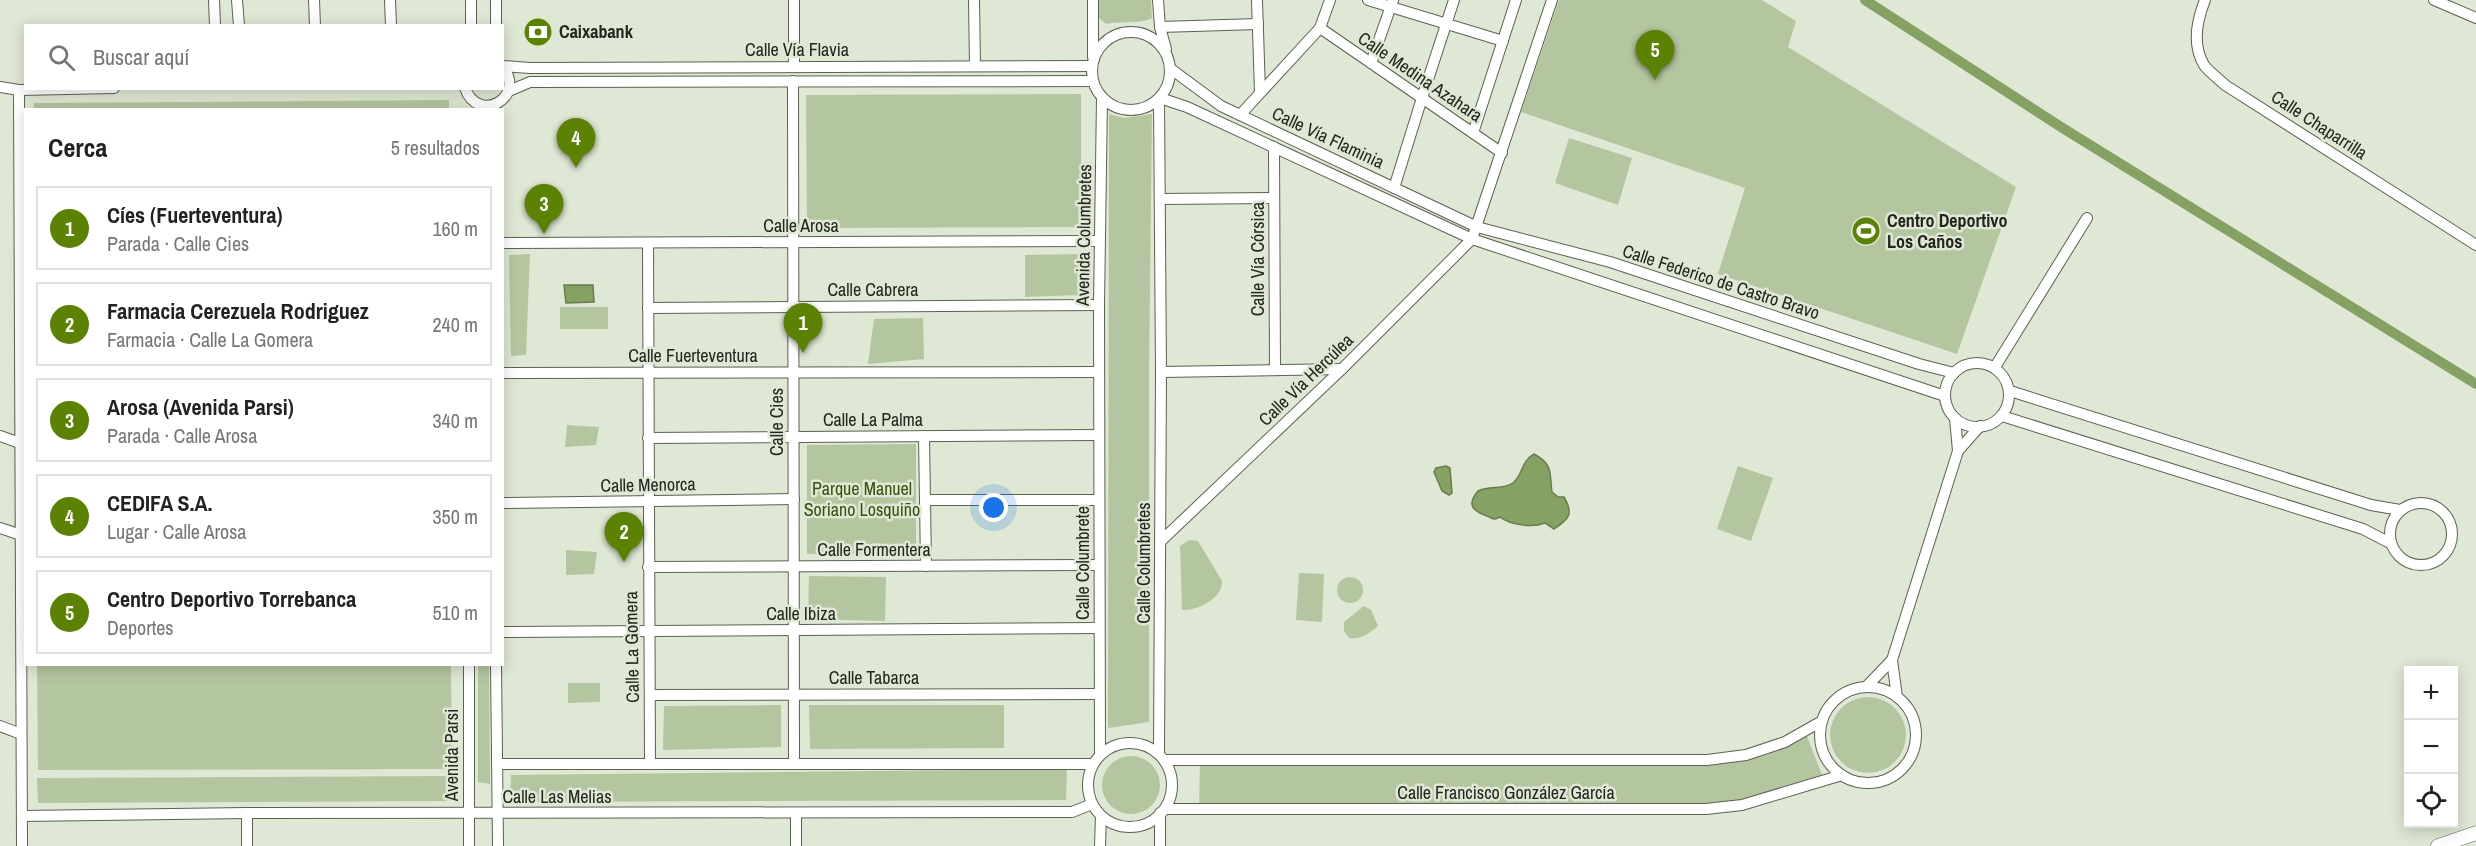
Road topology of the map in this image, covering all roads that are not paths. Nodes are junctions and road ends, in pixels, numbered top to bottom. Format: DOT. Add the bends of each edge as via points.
graph roads {
  1 [pos="214,0"];
  2 [pos="237,0"];
  3 [pos="314,0"];
  4 [pos="390,0"];
  5 [pos="471,0"];
  6 [pos="496,0"];
  7 [pos="794,0"];
  8 [pos="974,0"];
  9 [pos="1093,0"];
  10 [pos="1158,0"];
  11 [pos="1257,0"];
  12 [pos="1330,0"];
  13 [pos="1368,0"];
  14 [pos="1454,0"];
  15 [pos="1516,0"];
  16 [pos="1552,0"];
  17 [pos="2205,0"];
  18 [pos="2434,0"];
  19 [pos="1391,4"];
  20 [pos="2476,18"];
  21 [pos="215,24"];
  22 [pos="239,24"];
  23 [pos="315,24"];
  24 [pos="391,24"];
  25 [pos="471,24"];
  26 [pos="496,24"];
  27 [pos="1258,24"];
  28 [pos="1446,24"];
  29 [pos="1160,27"];
  30 [pos="1320,28"];
  31 [pos="1503,41"];
  32 [pos="1167,55"];
  33 [pos="1093,63"];
  34 [pos="1371,63"];
  35 [pos="504,66"];
  36 [pos="975,66"];
  37 [pos="794,67"];
  38 [pos="504,69"];
  39 [pos="1171,69"];
  40 [pos="793,81"];
  41 [pos="1093,81"];
  42 [pos="0,87"];
  43 [pos="19,90"];
  44 [pos="24,90"];
  45 [pos="509,91"];
  46 [pos="466,92"];
  47 [pos="1260,92"];
  48 [pos="1102,98"];
  49 [pos="1422,98"];
  50 [pos="1159,99"];
  51 [pos="467,108"];
  52 [pos="492,108"];
  53 [pos="1240,115"];
  54 [pos="1473,133"];
  55 [pos="1274,147"];
  56 [pos="1502,153"];
  57 [pos="1394,188"];
  58 [pos="1274,198"];
  59 [pos="1160,199"];
  60 [pos="2087,218"];
  61 [pos="1478,226"];
  62 [pos="1472,239"];
  63 [pos="1099,241"];
  64 [pos="793,242"];
  65 [pos="504,243"];
  66 [pos="648,243"];
  67 [pos="2476,245"];
  68 [pos="1099,305"];
  69 [pos="793,307"];
  70 [pos="648,309"];
  71 [pos="1995,367"];
  72 [pos="1342,369"];
  73 [pos="1275,370"];
  74 [pos="648,372"];
  75 [pos="794,372"];
  76 [pos="1099,372"];
  77 [pos="1161,372"];
  78 [pos="504,373"];
  79 [pos="1954,373"];
  80 [pos="2010,392"];
  81 [pos="1945,396"];
  82 [pos="2002,416"];
  83 [pos="1955,418"];
  84 [pos="1980,426"];
  85 [pos="1099,435"];
  86 [pos="0,436"];
  87 [pos="924,436"];
  88 [pos="794,437"];
  89 [pos="648,438"];
  90 [pos="20,443"];
  91 [pos="1958,452"];
  92 [pos="794,499"];
  93 [pos="925,500"];
  94 [pos="1099,500"];
  95 [pos="648,501"];
  96 [pos="504,503"];
  97 [pos="2400,510"];
  98 [pos="0,528"];
  99 [pos="21,535"];
  100 [pos="1161,542"];
  101 [pos="2391,543"];
  102 [pos="1099,565"];
  103 [pos="794,566"];
  104 [pos="926,566"];
  105 [pos="648,567"];
  106 [pos="1099,628"];
  107 [pos="648,630"];
  108 [pos="794,631"];
  109 [pos="504,632"];
  110 [pos="1892,660"];
  111 [pos="469,666"];
  112 [pos="496,666"];
  113 [pos="1866,687"];
  114 [pos="794,694"];
  115 [pos="1099,694"];
  116 [pos="650,695"];
  117 [pos="1897,697"];
  118 [pos="1822,721"];
  119 [pos="0,726"];
  120 [pos="21,734"];
  121 [pos="1100,754"];
  122 [pos="1162,757"];
  123 [pos="650,763"];
  124 [pos="795,763"];
  125 [pos="497,764"];
  126 [pos="1092,765"];
  127 [pos="1842,775"];
  128 [pos="1092,804"];
  129 [pos="1163,811"];
  130 [pos="246,813"];
  131 [pos="796,813"];
  132 [pos="469,814"];
  133 [pos="497,814"];
  134 [pos="22,816"];
  135 [pos="1101,816"];
  136 [pos="2476,833"];
  137 [pos="22,846"];
  138 [pos="247,846"];
  139 [pos="469,846"];
  140 [pos="498,846"];
  141 [pos="796,846"];
  142 [pos="1100,846"];
  143 [pos="1160,846"];
  144 [pos="2438,846"];
  1 -- 21 [label="street"];
  2 -- 22 [label="street"];
  3 -- 23 [label="street"];
  4 -- 24 [label="street"];
  5 -- 25 [label="street"];
  6 -- 26 [label="street"];
  7 -- 37 [label="street"];
  8 -- 36 [label="street"];
  9 -- 33 [label="street"];
  10 -- 29 [label="street"];
  11 -- 27 [label="street"];
  12 -- 30 [label="street"];
  13 -- 19 [label="street"];
  14 -- 28 [label="street"];
  15 -- 31 [label="street"];
  16 -- 56 [label="street"];
  17 -- 67 [label="street, Calle Chaparrilla" via="2196,39 2204,65 2225,85"];
  18 -- 20 [label="street"];
  19 -- 28 [label="street"];
  19 -- 34 [label="street"];
  27 -- 29 [label="street"];
  27 -- 47 [label="street"];
  28 -- 31 [label="street"];
  28 -- 49 [label="street"];
  29 -- 32 [label="street"];
  30 -- 34 [label="street, Calle Medina Azahara"];
  30 -- 47 [label="street"];
  31 -- 54 [label="street"];
  32 -- 33 [label="street" via="1152,38 1129,32 1107,40 1098,49"];
  32 -- 39 [label="street"];
  33 -- 36 [label="street, Calle Vía Flavia"];
  33 -- 41 [label="street"];
  34 -- 49 [label="street, Calle Medina Azahara"];
  35 -- 37 [label="street, Calle Vía Flavia"];
  36 -- 37 [label="street, Calle Vía Flavia"];
  38 -- 45 [label="street" via="510,78"];
  39 -- 50 [label="street" via="1168,85"];
  39 -- 53 [label="street, Calle Vía Flaminia" via="1221,106"];
  40 -- 41 [label="street, Calle Vía Flavia"];
  40 -- 45 [label="street, Calle Vía Flavia" via="530,82"];
  40 -- 64 [label="street, Calle Cies"];
  41 -- 48 [label="street"];
  42 -- 43 [label="street"];
  43 -- 44 [label="street"];
  43 -- 90 [label="street"];
  45 -- 52 [label="street"];
  46 -- 51 [label="street"];
  46 -- 52 [label="street" via="478,104"];
  47 -- 53 [label="street"];
  48 -- 50 [label="street" via="1125,110 1150,106"];
  48 -- 63 [label="street, Avenida Columbretes"];
  49 -- 54 [label="street, Calle Medina Azahara"];
  49 -- 57 [label="street"];
  50 -- 55 [label="street, Calle Vía Flaminia" via="1187,107"];
  50 -- 59 [label="street"];
  53 -- 57 [label="street, Calle Vía Flaminia"];
  54 -- 56 [label="street, Calle Medina Azahara"];
  55 -- 58 [label="street, Calle Vía Córsica"];
  55 -- 62 [label="street, Calle Vía Flaminia"];
  56 -- 61 [label="street"];
  57 -- 61 [label="street, Calle Vía Flaminia"];
  58 -- 59 [label="street"];
  58 -- 73 [label="street, Calle Vía Córsica"];
  59 -- 77 [label="street"];
  60 -- 71 [label="street"];
  61 -- 62 [label="street"];
  61 -- 79 [label="street, Calle Federico de Castro Bravo" via="1610,262"];
  62 -- 72 [label="street, Calle Vía Hercúlea"];
  62 -- 81 [label="street, Calle Vía Flaminia"];
  63 -- 64 [label="street, Calle Arosa"];
  63 -- 68 [label="street, Avenida Columbretes"];
  64 -- 66 [label="street, Calle Arosa"];
  64 -- 69 [label="street, Calle Cies"];
  65 -- 66 [label="street, Calle Arosa"];
  66 -- 70 [label="street, Calle La Gomera"];
  68 -- 69 [label="street, Calle Cabrera"];
  68 -- 76 [label="street, Avenida Columbretes"];
  69 -- 70 [label="street, Calle Cabrera"];
  69 -- 75 [label="street, Calle Cies"];
  70 -- 74 [label="street, Calle La Gomera"];
  71 -- 79 [label="street" via="1969,364"];
  71 -- 80 [label="street"];
  72 -- 73 [label="street"];
  72 -- 100 [label="street, Calle Vía Hercúlea"];
  73 -- 77 [label="street"];
  74 -- 75 [label="street, Calle Fuerteventura"];
  74 -- 78 [label="street, Calle Fuerteventura"];
  74 -- 89 [label="street, Calle La Gomera"];
  75 -- 76 [label="street, Calle Fuerteventura"];
  75 -- 88 [label="street, Calle Cies"];
  76 -- 85 [label="street, Calle Columbrete"];
  77 -- 100 [label="street, Calle Columbretes"];
  79 -- 81 [label="street"];
  80 -- 82 [label="street"];
  80 -- 97 [label="street" via="2371,505"];
  81 -- 83 [label="street"];
  82 -- 84 [label="street"];
  82 -- 101 [label="street" via="2363,529"];
  83 -- 84 [label="street" via="1967,425"];
  83 -- 91 [label="street"];
  84 -- 91 [label="street"];
  85 -- 87 [label="street, Calle La Palma"];
  85 -- 94 [label="street, Calle Columbrete"];
  86 -- 90 [label="street"];
  87 -- 88 [label="street, Calle La Palma"];
  87 -- 93 [label="street"];
  88 -- 89 [label="street, Calle La Palma"];
  88 -- 92 [label="street, Calle Cies"];
  89 -- 95 [label="street, Calle La Gomera"];
  90 -- 99 [label="street"];
  91 -- 110 [label="street"];
  92 -- 95 [label="street, Calle Menorca"];
  92 -- 103 [label="street, Calle Cies"];
  93 -- 94 [label="street"];
  93 -- 104 [label="street"];
  94 -- 102 [label="street, Calle Columbrete"];
  95 -- 96 [label="street, Calle Menorca"];
  95 -- 105 [label="street, Calle La Gomera"];
  97 -- 101 [label="street" via="2389,531"];
  97 -- 101 [label="street" via="2410,504 2431,504 2447,517 2452,538 2442,556 2423,565 2403,560"];
  98 -- 99 [label="street"];
  99 -- 120 [label="street"];
  100 -- 122 [label="street, Calle Columbretes"];
  102 -- 104 [label="street, Calle Formentera"];
  102 -- 106 [label="street, Calle Columbrete"];
  103 -- 104 [label="street, Calle Formentera"];
  103 -- 105 [label="street, Calle Formentera"];
  103 -- 108 [label="street, Calle Cies"];
  105 -- 107 [label="street, Calle La Gomera"];
  106 -- 108 [label="street, Calle Ibiza"];
  106 -- 115 [label="street, Calle Columbrete"];
  107 -- 108 [label="street, Calle Ibiza"];
  107 -- 109 [label="street, Calle Ibiza"];
  107 -- 116 [label="street, Calle La Gomera"];
  108 -- 114 [label="street, Calle Cies"];
  110 -- 113 [label="street"];
  110 -- 117 [label="street"];
  111 -- 132 [label="street, Avenida Parsi"];
  112 -- 125 [label="street"];
  113 -- 117 [label="street" via="1883,689"];
  113 -- 118 [label="street" via="1842,694"];
  114 -- 115 [label="street, Calle Tabarca"];
  114 -- 116 [label="street, Calle Tabarca"];
  114 -- 124 [label="street, Calle Cies"];
  115 -- 121 [label="street, Calle Columbrete"];
  116 -- 123 [label="street, Calle La Gomera"];
  117 -- 127 [label="street" via="1912,716 1916,731 1909,760 1886,779 1856,781"];
  118 -- 122 [label="street, Calle Francisco González García" via="1785,742 1746,755 1707,760"];
  118 -- 127 [label="street" via="1823,751"];
  119 -- 120 [label="street"];
  120 -- 134 [label="street"];
  121 -- 122 [label="street" via="1123,743 1136,743"];
  121 -- 126 [label="street"];
  122 -- 129 [label="street" via="1172,784"];
  123 -- 124 [label="street, Calle Las Melias"];
  123 -- 125 [label="street, Calle Las Melias"];
  124 -- 126 [label="street, Calle Las Melias"];
  125 -- 133 [label="street"];
  126 -- 128 [label="street" via="1087,791"];
  127 -- 129 [label="street, Calle Francisco González García" via="1742,806 1706,809"];
  128 -- 131 [label="street, Calle Las Melias" via="1072,812"];
  128 -- 135 [label="street"];
  129 -- 135 [label="street" via="1147,824 1135,827 1123,827"];
  129 -- 143 [label="street"];
  130 -- 132 [label="street, Calle Las Melias"];
  130 -- 134 [label="street, Calle Las Melias"];
  130 -- 138 [label="street"];
  131 -- 133 [label="street, Calle Las Melias"];
  131 -- 141 [label="street"];
  132 -- 133 [label="street, Calle Las Melias"];
  132 -- 139 [label="street, Avenida Parsi"];
  133 -- 140 [label="street"];
  134 -- 137 [label="street"];
  135 -- 142 [label="street"];
  136 -- 144 [label="main road"];
}
